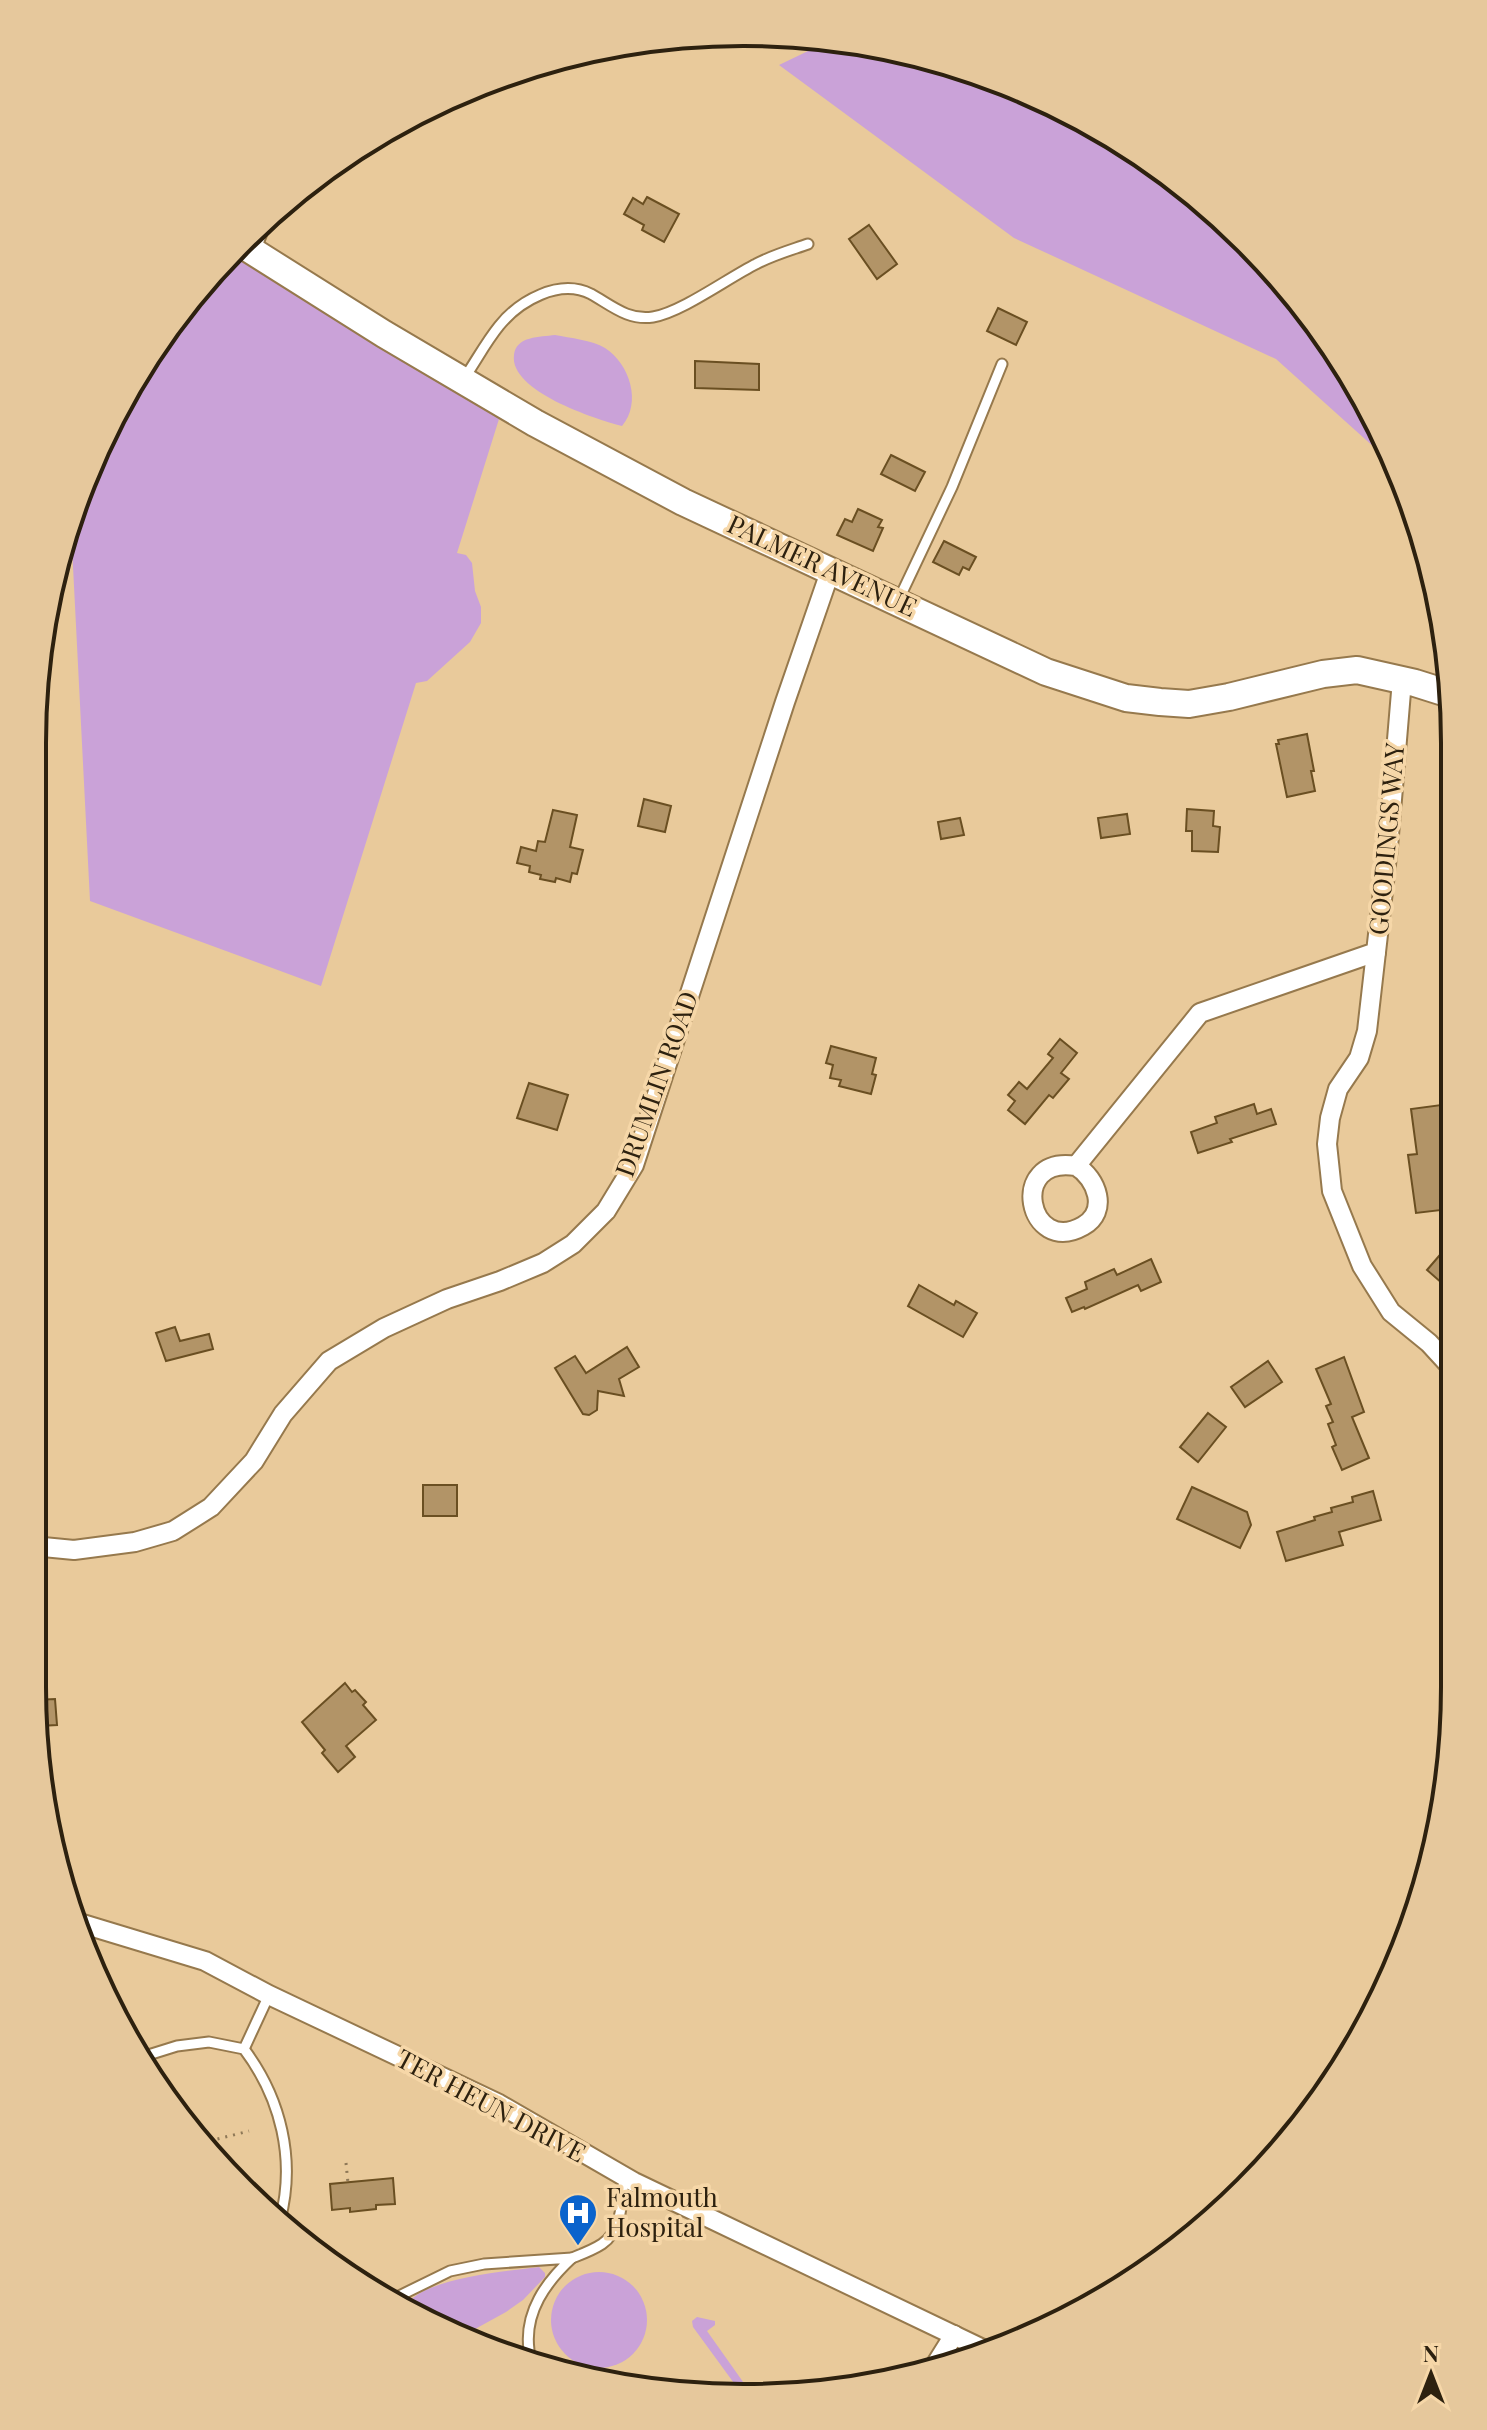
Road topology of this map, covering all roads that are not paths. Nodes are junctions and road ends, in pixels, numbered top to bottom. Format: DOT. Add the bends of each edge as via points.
graph roads {
  1 [pos="808,244"];
  2 [pos="250,250"];
  3 [pos="1002,364"];
  4 [pos="463,380"];
  5 [pos="831,569"];
  6 [pos="898,601"];
  7 [pos="1402,680"];
  8 [pos="1439,691"];
  9 [pos="1376,952"];
  10 [pos="1076,1166"];
  11 [pos="1441,1356"];
  12 [pos="46,1547"];
  13 [pos="89,1926"];
  14 [pos="269,1995"];
  15 [pos="244,2049"];
  16 [pos="151,2054"];
  17 [pos="624,2176"];
  18 [pos="282,2210"];
  19 [pos="572,2258"];
  20 [pos="402,2295"];
  21 [pos="954,2335"];
  22 [pos="974,2345"];
  23 [pos="529,2350"];
  24 [pos="942,2355"];
  1 -- 4 [label="lane" via="760,262 673,311 652,317 633,317 588,292 547,291 500,325"];
  2 -- 4 [label="main road, PALMER AVENUE"];
  3 -- 6 [label="lane"];
  4 -- 5 [label="main road, PALMER AVENUE" via="683,502"];
  5 -- 6 [label="main road, PALMER AVENUE"];
  5 -- 12 [label="street, DRUMLIN ROAD" via="634,1165 606,1211 573,1244 543,1263 447,1299 329,1361 283,1414 254,1461 211,1507 173,1531 74,1550"];
  6 -- 7 [label="main road, PALMER AVENUE" via="1046,672 1126,698 1189,704 1357,670"];
  7 -- 8 [label="main road, PALMER AVENUE"];
  7 -- 9 [label="street, GOODINGS WAY"];
  9 -- 10 [label="street, GOODINGS WAY" via="1200,1013"];
  9 -- 11 [label="street" via="1367,1031 1330,1118 1332,1191 1362,1266 1391,1312"];
  13 -- 14 [label="street, TER HEUN DRIVE" via="205,1961"];
  14 -- 15 [label="lane"];
  14 -- 17 [label="street, TER HEUN DRIVE" via="499,2104"];
  15 -- 16 [label="lane" via="209,2042"];
  15 -- 18 [label="lane" via="259,2068 286,2145"];
  17 -- 19 [label="lane" via="621,2213 611,2235"];
  17 -- 21 [label="street, TER HEUN DRIVE"];
  19 -- 20 [label="lane" via="450,2271"];
  19 -- 23 [label="lane" via="533,2308"];
  21 -- 22 [label="street, TER HEUN DRIVE"];
  21 -- 24 [label="street"];
}
